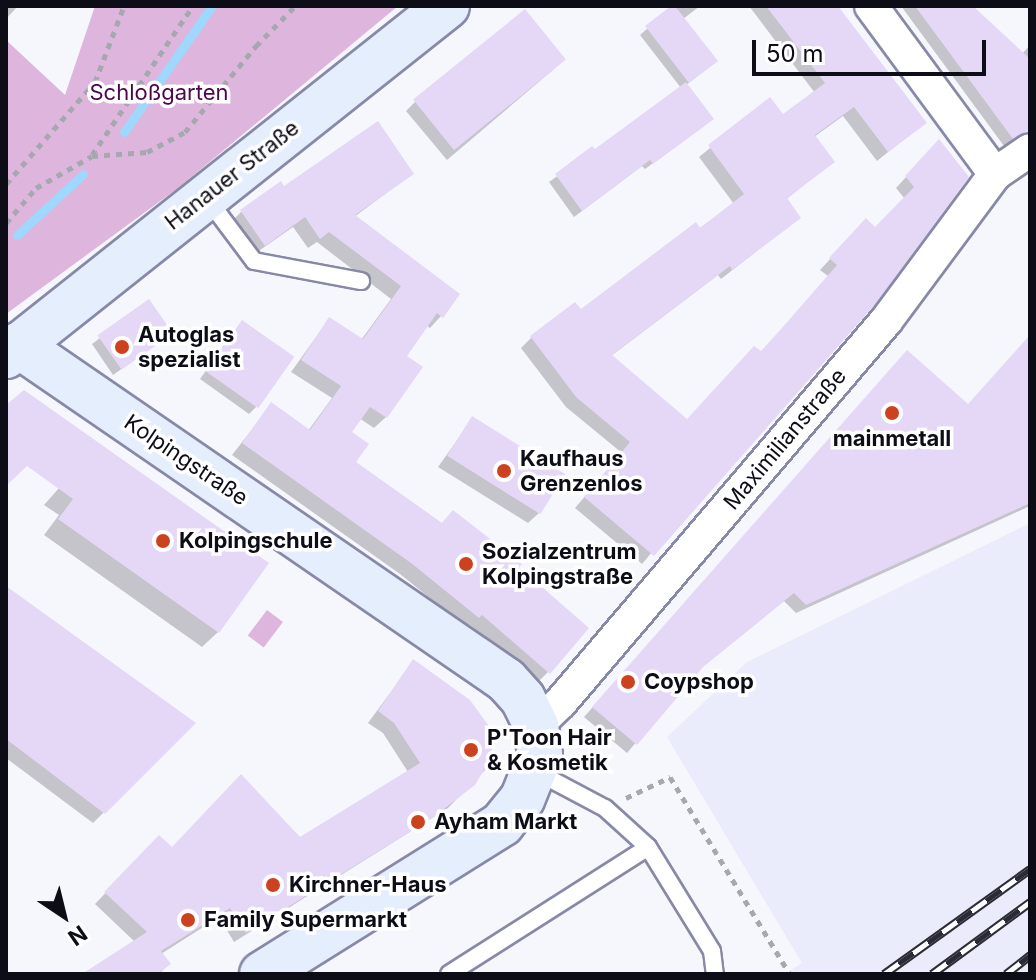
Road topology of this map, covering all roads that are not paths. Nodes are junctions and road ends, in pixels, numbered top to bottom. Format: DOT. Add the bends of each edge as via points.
graph roads {
  1 [pos="447,6"];
  2 [pos="871,6"];
  3 [pos="1030,150"];
  4 [pos="995,174"];
  5 [pos="205,196"];
  6 [pos="361,281"];
  7 [pos="10,346"];
  8 [pos="536,726"];
  9 [pos="534,770"];
  10 [pos="648,847"];
  11 [pos="262,974"];
  12 [pos="449,974"];
  13 [pos="715,974"];
  1 -- 5 [label="street, Hanauer Straße"];
  2 -- 4 [label="street"];
  3 -- 4 [label="street, Maximilianstraße"];
  4 -- 8 [label="street, Maximilianstraße" via="886,321"];
  5 -- 6 [label="lane" via="254,261"];
  5 -- 7 [label="street, Hanauer Straße"];
  7 -- 8 [label="street, Kolpingstraße" via="506,680"];
  8 -- 9 [label="street" via="540,754"];
  9 -- 10 [label="lane" via="605,808"];
  9 -- 11 [label="street" via="522,799 502,824"];
  10 -- 12 [label="lane"];
  10 -- 13 [label="lane" via="712,951"];
}
